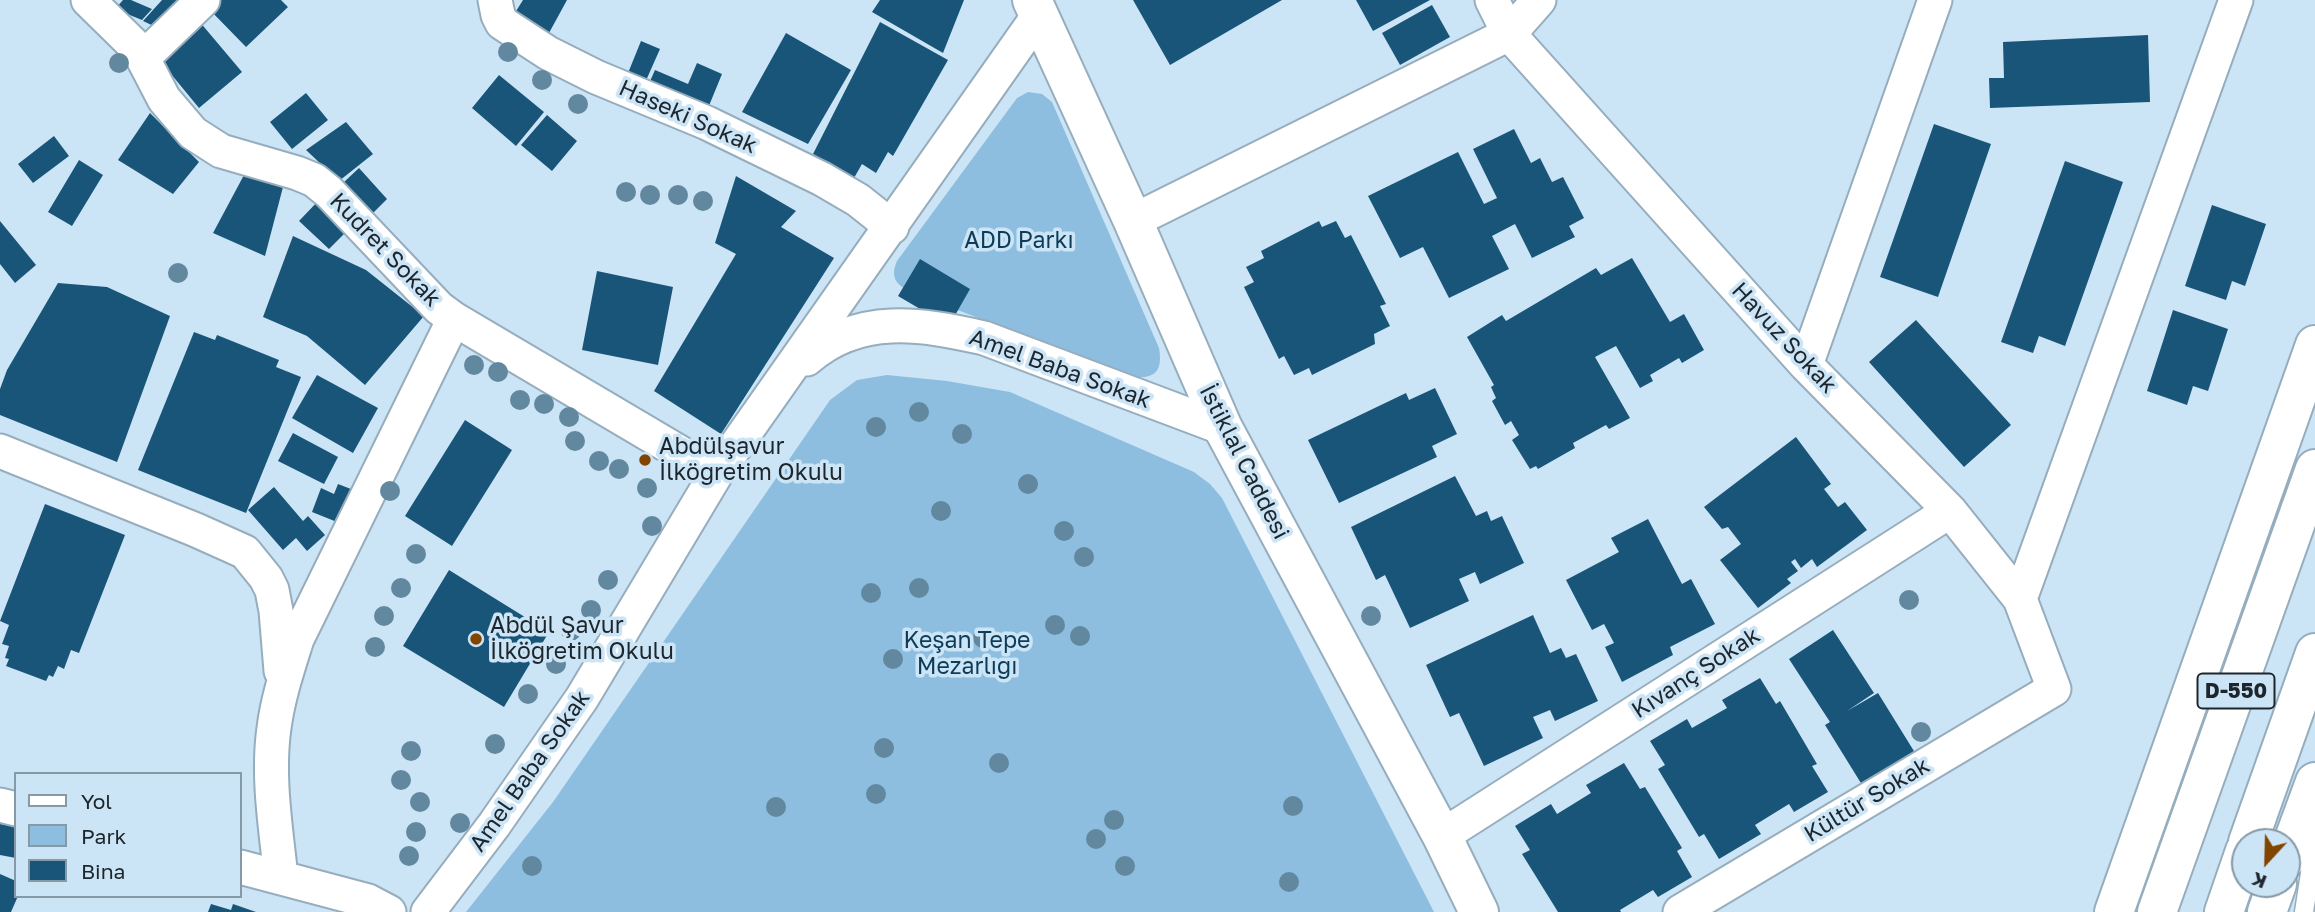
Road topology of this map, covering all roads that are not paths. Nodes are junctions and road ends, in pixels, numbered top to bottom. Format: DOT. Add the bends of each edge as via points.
graph roads {
  1 [pos="88,0"];
  2 [pos="203,0"];
  3 [pos="495,0"];
  4 [pos="1492,0"];
  5 [pos="1539,0"];
  6 [pos="1935,0"];
  7 [pos="2236,0"];
  8 [pos="1035,8"];
  9 [pos="1509,34"];
  10 [pos="144,57"];
  11 [pos="1133,221"];
  12 [pos="892,227"];
  13 [pos="454,319"];
  14 [pos="2315,345"];
  15 [pos="1807,365"];
  16 [pos="784,379"];
  17 [pos="1223,428"];
  18 [pos="0,451"];
  19 [pos="2315,469"];
  20 [pos="716,474"];
  21 [pos="1950,510"];
  22 [pos="2020,599"];
  23 [pos="2315,653"];
  24 [pos="282,688"];
  25 [pos="2054,689"];
  26 [pos="2315,782"];
  27 [pos="2253,828"];
  28 [pos="2298,828"];
  29 [pos="1442,836"];
  30 [pos="2315,841"];
  31 [pos="242,868"];
  32 [pos="281,878"];
  33 [pos="2231,892"];
  34 [pos="389,912"];
  35 [pos="428,912"];
  36 [pos="1479,912"];
  37 [pos="1680,912"];
  38 [pos="2114,912"];
  39 [pos="2157,912"];
  40 [pos="2224,912"];
  41 [pos="2304,912"];
  1 -- 10 [label="street, Kudret Sokak"];
  2 -- 10 [label="street"];
  3 -- 12 [label="street, Haseki Sokak" via="502,23 548,53 822,179"];
  4 -- 9 [label="street, Havuz Sokak"];
  5 -- 9 [label="street"];
  6 -- 15 [label="street"];
  7 -- 22 [label="street"];
  8 -- 11 [label="main road, İstiklal Caddesi"];
  8 -- 12 [label="street, Amel Baba Sokak"];
  9 -- 11 [label="street"];
  9 -- 15 [label="street, Havuz Sokak"];
  10 -- 13 [label="street, Kudret Sokak" via="164,99 193,133 221,151 314,180"];
  11 -- 17 [label="main road, İstiklal Caddesi"];
  12 -- 16 [label="street, Amel Baba Sokak"];
  13 -- 20 [label="street, Kudret Sokak"];
  13 -- 24 [label="street" via="297,639"];
  14 -- 38 [label="main road"];
  15 -- 21 [label="street, Havuz Sokak"];
  16 -- 17 [label="street, Amel Baba Sokak" via="822,345 843,334 899,325 984,338"];
  16 -- 20 [label="street, Amel Baba Sokak"];
  17 -- 29 [label="main road, İstiklal Caddesi"];
  18 -- 24 [label="street" via="245,552 272,590"];
  19 -- 39 [label="main road, D-550"];
  20 -- 35 [label="street, Amel Baba Sokak" via="582,698"];
  21 -- 22 [label="street, Havuz Sokak"];
  21 -- 29 [label="street, Kıvanç Sokak"];
  22 -- 25 [label="street, Havuz Sokak"];
  23 -- 27 [label="main road, D-550"];
  24 -- 32 [label="street" via="273,729 272,778"];
  25 -- 37 [label="street, Kültür Sokak"];
  26 -- 28 [label="main road"];
  29 -- 36 [label="main road, İstiklal Caddesi"];
  30 -- 41 [label="lane"];
  31 -- 32 [label="street"];
  32 -- 34 [label="street" via="368,901"];
  33 -- 40 [label="main road"];
}
